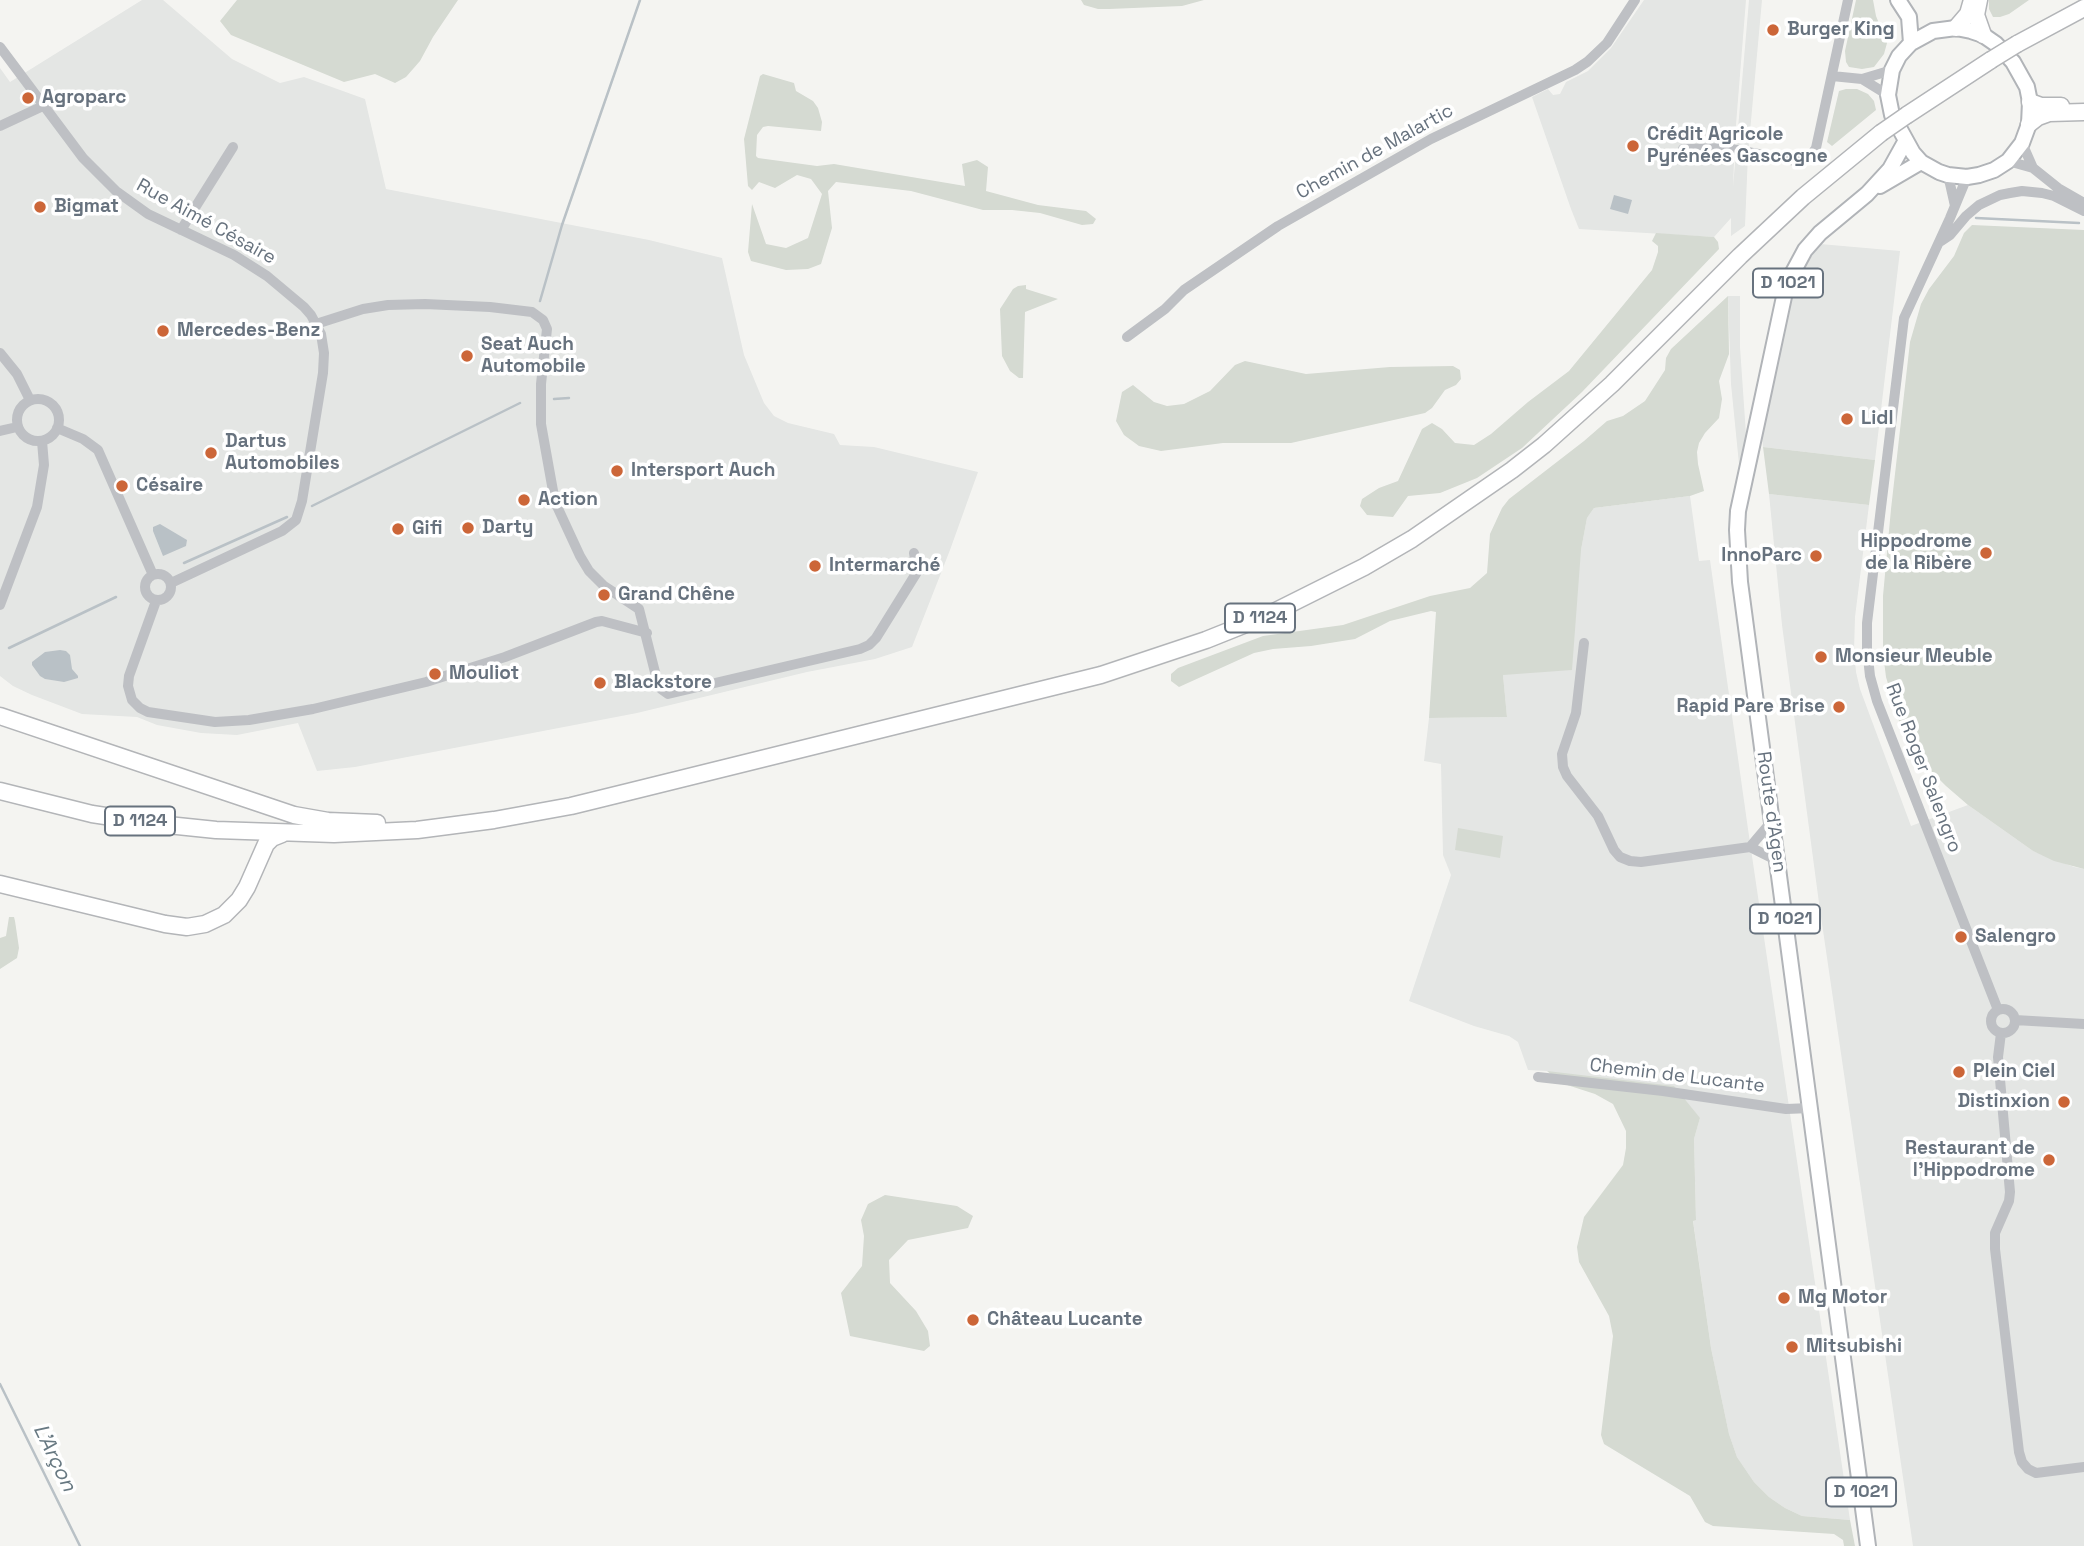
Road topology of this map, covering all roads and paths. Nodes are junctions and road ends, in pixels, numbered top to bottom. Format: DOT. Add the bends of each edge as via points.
graph roads {
  1 [pos="1635,0"];
  2 [pos="1848,0"];
  3 [pos="1898,0"];
  4 [pos="1972,0"];
  5 [pos="1979,0"];
  6 [pos="2084,8"];
  7 [pos="2084,16"];
  8 [pos="1909,17"];
  9 [pos="2055,23"];
  10 [pos="1956,28"];
  11 [pos="1933,31"];
  12 [pos="1983,35"];
  13 [pos="1911,43"];
  14 [pos="0,47"];
  15 [pos="1892,70"];
  16 [pos="1832,76"];
  17 [pos="1862,79"];
  18 [pos="1888,95"];
  19 [pos="2030,102"];
  20 [pos="2084,105"];
  21 [pos="43,106"];
  22 [pos="2084,112"];
  23 [pos="2029,124"];
  24 [pos="0,126"];
  25 [pos="1905,142"];
  26 [pos="2022,143"];
  27 [pos="233,147"];
  28 [pos="1683,149"];
  29 [pos="2008,161"];
  30 [pos="1922,162"];
  31 [pos="2033,168"];
  32 [pos="1948,175"];
  33 [pos="1967,177"];
  34 [pos="1867,194"];
  35 [pos="2084,203"];
  36 [pos="1955,206"];
  37 [pos="2084,211"];
  38 [pos="181,230"];
  39 [pos="1939,243"];
  40 [pos="316,324"];
  41 [pos="1127,337"];
  42 [pos="0,353"];
  43 [pos="30,400"];
  44 [pos="17,426"];
  45 [pos="57,428"];
  46 [pos="0,431"];
  47 [pos="42,441"];
  48 [pos="914,553"];
  49 [pos="153,575"];
  50 [pos="171,583"];
  51 [pos="156,601"];
  52 [pos="0,605"];
  53 [pos="647,633"];
  54 [pos="1584,643"];
  55 [pos="0,716"];
  56 [pos="0,791"];
  57 [pos="494,820"];
  58 [pos="1772,821"];
  59 [pos="282,834"];
  60 [pos="1750,847"];
  61 [pos="1778,862"];
  62 [pos="0,884"];
  63 [pos="1998,1010"];
  64 [pos="2015,1020"];
  65 [pos="2084,1024"];
  66 [pos="2001,1033"];
  67 [pos="1538,1077"];
  68 [pos="1811,1108"];
  69 [pos="2084,1467"];
  70 [pos="1868,1546"];
  1 -- 41 [label="street, Chemin de Malartic" via="1607,43 1575,70 1431,139 1278,226 1184,290"];
  2 -- 16 [label="street"];
  3 -- 8 [label="main road"];
  4 -- 10 [label="highway"];
  5 -- 12 [label="highway" via="1976,15"];
  6 -- 9 [label="highway, D 1124"];
  7 -- 9 [label="highway"];
  8 -- 11 [label="main road"];
  8 -- 13 [label="main road"];
  9 -- 57 [label="highway, D 1124, bridge" via="1907,115 1803,197 1612,384 1544,444 1412,539 1322,589 1206,640 1101,675 628,792"];
  10 -- 11 [label="main road"];
  10 -- 12 [label="main road"];
  11 -- 13 [label="main road"];
  12 -- 19 [label="main road" via="2013,62"];
  13 -- 15 [label="main road"];
  14 -- 21 [label="street, Rue Aimé Césaire"];
  15 -- 17 [label="street"];
  15 -- 18 [label="main road"];
  16 -- 17 [label="street"];
  16 -- 28 [label="street" via="1810,158 1796,161 1726,148"];
  17 -- 18 [label="street"];
  18 -- 25 [label="main road"];
  19 -- 20 [label="highway"];
  19 -- 23 [label="main road"];
  21 -- 24 [label="street"];
  21 -- 38 [label="street, Rue Aimé Césaire" via="100,177 131,203"];
  22 -- 23 [label="highway" via="2049,113"];
  23 -- 26 [label="main road"];
  25 -- 30 [label="main road"];
  25 -- 34 [label="main road, Route d'Agen / D 1021" via="1890,169"];
  26 -- 29 [label="main road"];
  26 -- 31 [label="street"];
  27 -- 38 [label="street"];
  29 -- 31 [label="street"];
  29 -- 33 [label="main road"];
  30 -- 32 [label="main road"];
  30 -- 34 [label="main road, Route d'Agen / D 1021"];
  31 -- 35 [label="street"];
  32 -- 33 [label="main road"];
  32 -- 36 [label="street"];
  33 -- 36 [label="street, Rue Roger Salengro"];
  34 -- 58 [label="main road, Route d'Agen / D 1021" via="1820,233 1791,276 1738,511 1739,572"];
  36 -- 39 [label="street, Rue Roger Salengro"];
  37 -- 39 [label="street" via="2042,193 2000,195 1979,205"];
  38 -- 40 [label="street, Rue Aimé Césaire" via="267,276 304,307"];
  39 -- 63 [label="street, Rue Roger Salengro" via="1910,303 1900,337 1867,648 1877,701"];
  40 -- 50 [label="street, Rue Aimé Césaire" via="323,343 323,373 296,520 282,531"];
  40 -- 53 [label="street" via="363,309 425,304 532,312 543,320 547,329 540,406 555,502 589,572 639,610"];
  42 -- 43 [label="street"];
  43 -- 44 [label="street" via="19,409"];
  43 -- 45 [label="street" via="53,405 59,419"];
  44 -- 46 [label="street"];
  44 -- 47 [label="street" via="27,439"];
  45 -- 47 [label="street"];
  45 -- 49 [label="street" via="98,450"];
  47 -- 52 [label="street" via="44,466 37,507"];
  48 -- 53 [label="street" via="917,572 876,638 860,649 668,694 658,684"];
  49 -- 50 [label="street" via="164,575"];
  49 -- 51 [label="street" via="145,589"];
  50 -- 51 [label="street" via="169,596"];
  51 -- 53 [label="street" via="129,676 132,700 148,712 215,722 301,711 403,688 505,657 596,622"];
  54 -- 60 [label="street" via="1576,713 1562,754 1563,768 1598,816 1614,850 1620,857 1642,862"];
  55 -- 57 [label="highway" via="294,815 367,823 478,815"];
  56 -- 59 [label="highway, D 1124" via="92,814"];
  57 -- 59 [label="highway, D 1124" via="417,830"];
  58 -- 60 [label="street"];
  58 -- 61 [label="main road, Route d'Agen / D 1021"];
  59 -- 62 [label="highway" via="266,844 239,900 205,924 164,924"];
  60 -- 61 [label="street"];
  61 -- 68 [label="main road, Route d'Agen / D 1021"];
  63 -- 64 [label="street" via="2009,1011"];
  63 -- 66 [label="street" via="1990,1023"];
  64 -- 65 [label="street"];
  64 -- 66 [label="street" via="2011,1030"];
  66 -- 69 [label="street" via="1998,1057 2010,1192 1995,1233 1995,1250 2019,1452 2022,1462 2036,1473"];
  67 -- 68 [label="street, Chemin de Lucante" via="1786,1109"];
  68 -- 70 [label="main road, Route d'Agen / D 1021"];
}
